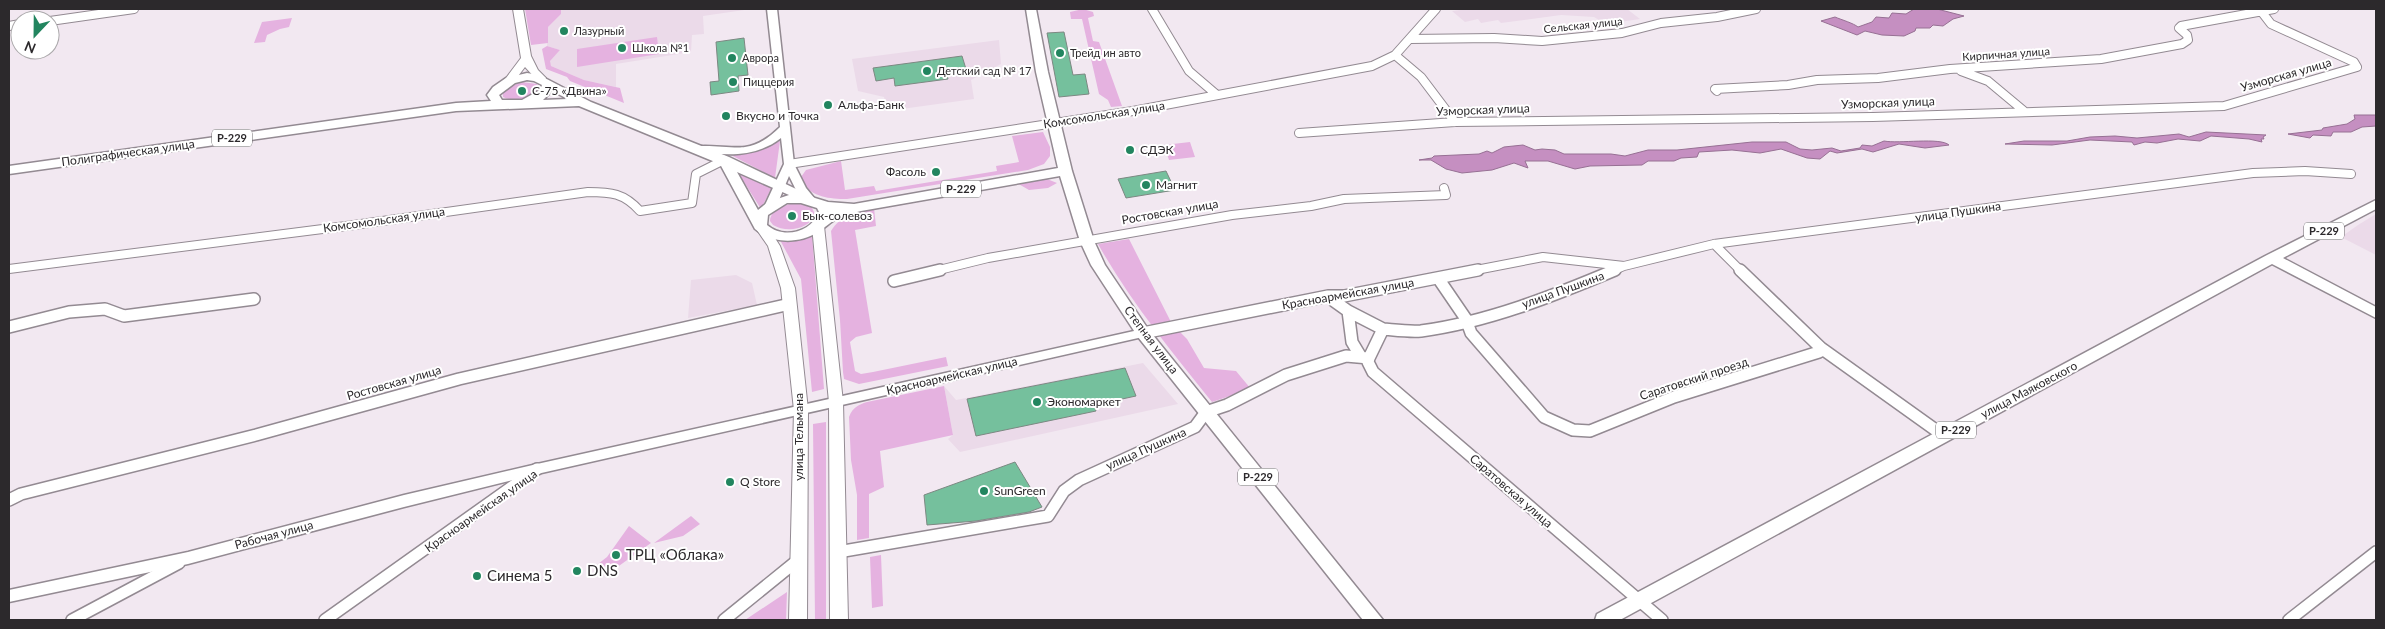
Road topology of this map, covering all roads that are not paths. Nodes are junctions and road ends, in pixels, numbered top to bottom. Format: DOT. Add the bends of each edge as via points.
graph roads {
  1 [pos="134,9"];
  2 [pos="518,9"];
  3 [pos="772,9"];
  4 [pos="1031,9"];
  5 [pos="1036,9"];
  6 [pos="1152,9"];
  7 [pos="1436,9"];
  8 [pos="1756,9"];
  9 [pos="2274,9"];
  10 [pos="2261,11"];
  11 [pos="60,20"];
  12 [pos="1410,39"];
  13 [pos="1395,55"];
  14 [pos="526,58"];
  15 [pos="1950,69"];
  16 [pos="544,81"];
  17 [pos="508,82"];
  18 [pos="495,90"];
  19 [pos="1717,91"];
  20 [pos="1217,95"];
  21 [pos="525,103"];
  22 [pos="509,104"];
  23 [pos="587,105"];
  24 [pos="456,107"];
  25 [pos="2024,111"];
  26 [pos="1455,122"];
  27 [pos="1054,123"];
  28 [pos="784,130"];
  29 [pos="1299,133"];
  30 [pos="691,147"];
  31 [pos="724,160"];
  32 [pos="789,164"];
  33 [pos="9,170"];
  34 [pos="1065,171"];
  35 [pos="2351,174"];
  36 [pos="779,185"];
  37 [pos="1444,188"];
  38 [pos="816,202"];
  39 [pos="2376,204"];
  40 [pos="771,205"];
  41 [pos="858,207"];
  42 [pos="820,224"];
  43 [pos="761,228"];
  44 [pos="1087,240"];
  45 [pos="1714,244"];
  46 [pos="2272,258"];
  47 [pos="1624,266"];
  48 [pos="9,269"];
  49 [pos="1438,278"];
  50 [pos="894,281"];
  51 [pos="1332,296"];
  52 [pos="254,299"];
  53 [pos="790,304"];
  54 [pos="1348,311"];
  55 [pos="2376,313"];
  56 [pos="1466,320"];
  57 [pos="9,327"];
  58 [pos="1383,329"];
  59 [pos="1143,333"];
  60 [pos="1821,348"];
  61 [pos="1365,357"];
  62 [pos="836,402"];
  63 [pos="801,410"];
  64 [pos="1206,412"];
  65 [pos="1944,436"];
  66 [pos="538,469"];
  67 [pos="9,500"];
  68 [pos="838,552"];
  69 [pos="2376,552"];
  70 [pos="188,558"];
  71 [pos="798,560"];
  72 [pos="9,596"];
  73 [pos="1640,601"];
  74 [pos="72,620"];
  75 [pos="326,620"];
  76 [pos="724,620"];
  77 [pos="798,620"];
  78 [pos="840,620"];
  79 [pos="1374,620"];
  80 [pos="1604,620"];
  81 [pos="1662,620"];
  82 [pos="2290,620"];
  1 -- 11 [label="street"];
  2 -- 14 [label="main road"];
  3 -- 28 [label="street"];
  4 -- 5 [label="street"];
  4 -- 27 [label="main road, Степная улица"];
  6 -- 20 [label="street" via="1189,71"];
  7 -- 12 [label="street, Комсомольская улица"];
  8 -- 12 [label="street, Сельская улица" via="1661,23 1622,33 1542,41"];
  9 -- 10 [label="street, Кирпичная улица"];
  10 -- 15 [label="street, Кирпичная улица" via="2181,26 2179,28 2188,40 2182,44 2101,59"];
  10 -- 25 [label="street, Узморская улица" via="2271,24 2354,62 2357,67 2224,106"];
  12 -- 13 [label="street, Комсомольская улица"];
  13 -- 20 [label="street, Комсомольская улица" via="1372,66"];
  13 -- 26 [label="street" via="1424,79"];
  14 -- 16 [label="main road" via="531,70"];
  14 -- 17 [label="main road"];
  15 -- 19 [label="street, Кирпичная улица" via="1878,78 1715,88"];
  15 -- 25 [label="street" via="1988,81"];
  16 -- 17 [label="main road, Полиграфическая улица / Р-229" via="523,78"];
  16 -- 21 [label="main road, Полиграфическая улица / Р-229" via="547,89 543,94"];
  16 -- 23 [label="main road, Полиграфическая улица / Р-229"];
  17 -- 18 [label="main road, Полиграфическая улица / Р-229"];
  18 -- 22 [label="main road" via="494,98"];
  18 -- 24 [label="main road, Полиграфическая улица / Р-229"];
  20 -- 27 [label="street, Комсомольская улица"];
  21 -- 22 [label="main road, Полиграфическая улица / Р-229"];
  21 -- 23 [label="main road, Полиграфическая улица / Р-229"];
  22 -- 24 [label="main road, Полиграфическая улица / Р-229"];
  23 -- 30 [label="main road, Полиграфическая улица / Р-229"];
  24 -- 33 [label="main road, Полиграфическая улица / Р-229"];
  25 -- 26 [label="street, Узморская улица" via="1863,117"];
  26 -- 29 [label="street, Узморская улица"];
  27 -- 32 [label="street, Комсомольская улица"];
  27 -- 34 [label="main road, Степная улица"];
  28 -- 30 [label="street" via="772,141 749,150 712,151"];
  28 -- 32 [label="street"];
  30 -- 31 [label="main road, Полиграфическая улица / Р-229"];
  31 -- 36 [label="main road, Полиграфическая улица / Р-229"];
  31 -- 43 [label="main road"];
  31 -- 48 [label="street, Комсомольская улица" via="696,174 692,203 640,211 628,197 616,192 588,192"];
  32 -- 36 [label="street"];
  32 -- 38 [label="street" via="801,188"];
  34 -- 41 [label="main road, Р-229"];
  34 -- 44 [label="main road, Степная улица / Р-229"];
  35 -- 45 [label="street, улица Пушкина" via="2253,173"];
  36 -- 38 [label="main road, Полиграфическая улица / Р-229"];
  36 -- 40 [label="street"];
  37 -- 44 [label="street, Ростовская улица" via="1446,195 1344,199"];
  38 -- 40 [label="main road, Р-229" via="789,199"];
  38 -- 41 [label="main road, Р-229"];
  38 -- 42 [label="main road" via="826,212"];
  39 -- 46 [label="main road, улица Маяковского / Р-229"];
  40 -- 43 [label="main road" via="759,218"];
  41 -- 42 [label="main road, Р-229"];
  42 -- 43 [label="main road, Р-229" via="808,232 789,237"];
  42 -- 62 [label="main road"];
  43 -- 53 [label="main road, улица Тельмана" via="774,246"];
  44 -- 50 [label="street, Ростовская улица" via="988,258"];
  44 -- 59 [label="main road, Степная улица / Р-229" via="1098,264"];
  45 -- 47 [label="street, улица Пушкина"];
  45 -- 60 [label="street"];
  46 -- 55 [label="main road"];
  46 -- 65 [label="main road, улица Маяковского / Р-229"];
  47 -- 49 [label="street, Красноармейская улица" via="1543,257"];
  47 -- 56 [label="street, улица Пушкина" via="1558,294"];
  49 -- 51 [label="street, Красноармейская улица"];
  49 -- 56 [label="street, Саратовский проезд"];
  51 -- 54 [label="street"];
  51 -- 59 [label="street, Красноармейская улица"];
  52 -- 57 [label="street" via="124,316 105,309 69,312"];
  53 -- 63 [label="main road, улица Тельмана"];
  53 -- 67 [label="street, Ростовская улица" via="459,379 256,436 20,494"];
  54 -- 58 [label="street"];
  54 -- 61 [label="street, Саратовская улица" via="1354,351"];
  56 -- 58 [label="street, улица Пушкина" via="1420,331"];
  56 -- 60 [label="street, Саратовский проезд" via="1471,334 1544,417 1572,430 1590,431 1674,396 1819,352"];
  58 -- 61 [label="street"];
  59 -- 62 [label="street, Красноармейская улица"];
  59 -- 64 [label="main road, Степная улица / Р-229"];
  60 -- 65 [label="street"];
  61 -- 64 [label="street, улица Пушкина" via="1346,356 1286,375"];
  61 -- 73 [label="street, Саратовская улица" via="1373,372"];
  62 -- 63 [label="street, Красноармейская улица"];
  62 -- 68 [label="main road"];
  63 -- 66 [label="street, Красноармейская улица"];
  63 -- 71 [label="main road, улица Тельмана"];
  64 -- 68 [label="street, улица Пушкина" via="1196,427 1079,480 1064,491 1048,516"];
  64 -- 79 [label="main road, Степная улица / Р-229"];
  65 -- 73 [label="main road, улица Маяковского / Р-229"];
  66 -- 70 [label="street, Рабочая улица"];
  66 -- 75 [label="street, Красноармейская улица"];
  68 -- 78 [label="main road"];
  69 -- 82 [label="street"];
  70 -- 72 [label="street, Рабочая улица"];
  70 -- 74 [label="street"];
  71 -- 76 [label="street"];
  71 -- 77 [label="main road, улица Тельмана"];
  73 -- 80 [label="main road, улица Маяковского / Р-229"];
  73 -- 81 [label="street, Саратовская улица"];
}
